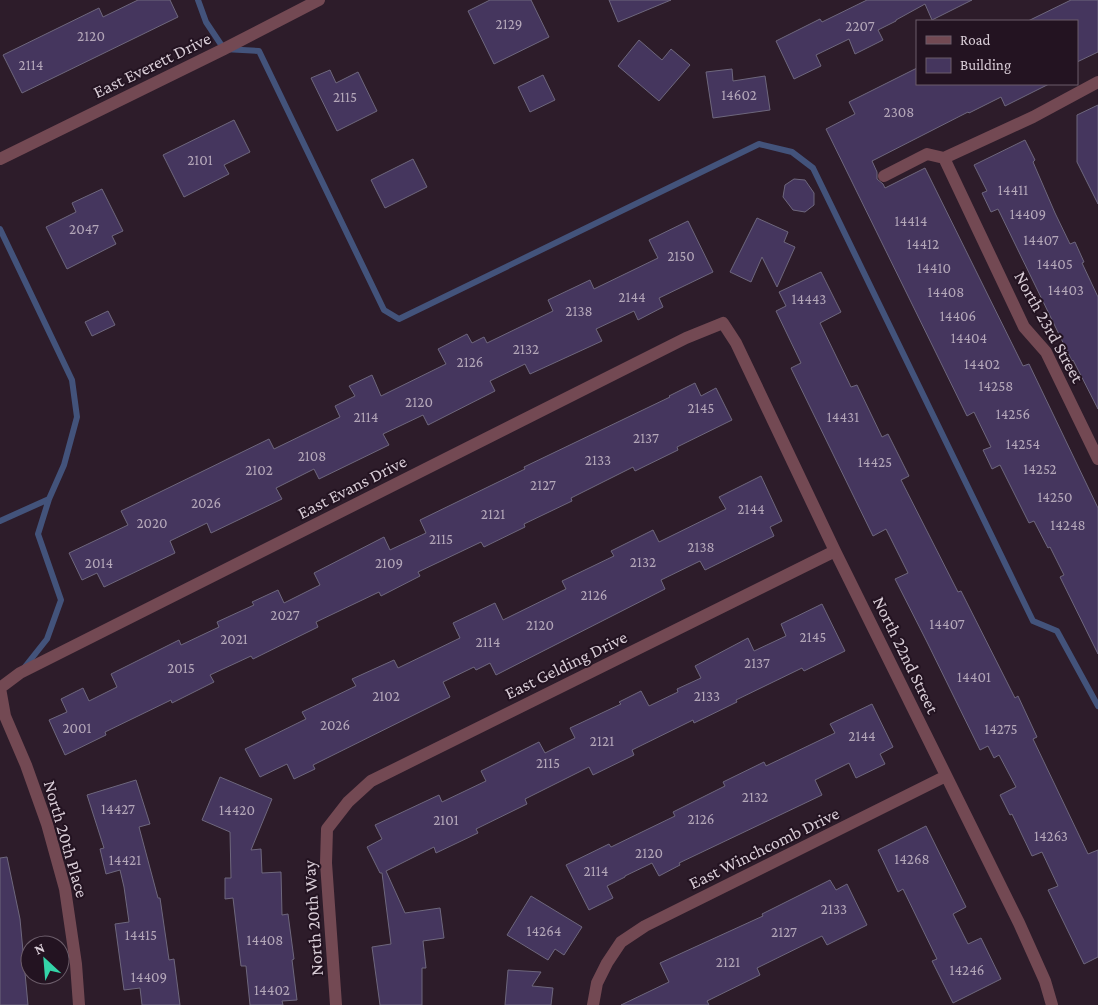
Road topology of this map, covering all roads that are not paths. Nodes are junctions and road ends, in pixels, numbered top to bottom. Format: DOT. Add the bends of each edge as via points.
graph roads {
  1 [pos="319,0"];
  2 [pos="1098,82"];
  3 [pos="944,158"];
  4 [pos="0,159"];
  5 [pos="884,176"];
  6 [pos="723,323"];
  7 [pos="1098,459"];
  8 [pos="835,551"];
  9 [pos="0,688"];
  10 [pos="946,776"];
  11 [pos="327,829"];
  12 [pos="79,1005"];
  13 [pos="336,1005"];
  14 [pos="594,1005"];
  15 [pos="1052,1005"];
  1 -- 4 [label="street, East Everett Drive"];
  2 -- 3 [label="street" via="1033,117"];
  3 -- 5 [label="street" via="927,154"];
  3 -- 7 [label="street, North 23rd Street" via="1024,327 1046,352"];
  6 -- 8 [label="street, North 22nd Street"];
  6 -- 9 [label="street, East Evans Drive" via="686,338 20,673"];
  8 -- 10 [label="street, North 22nd Street"];
  8 -- 11 [label="street, East Gelding Drive" via="372,781 348,802"];
  9 -- 12 [label="street, North 20th Place" via="5,716 47,824 65,889"];
  10 -- 14 [label="street, East Winchcomb Drive" via="645,926 621,942 607,963 597,983"];
  10 -- 15 [label="street, North 22nd Street" via="1030,946"];
  11 -- 13 [label="street, North 20th Way" via="326,862"];
}
